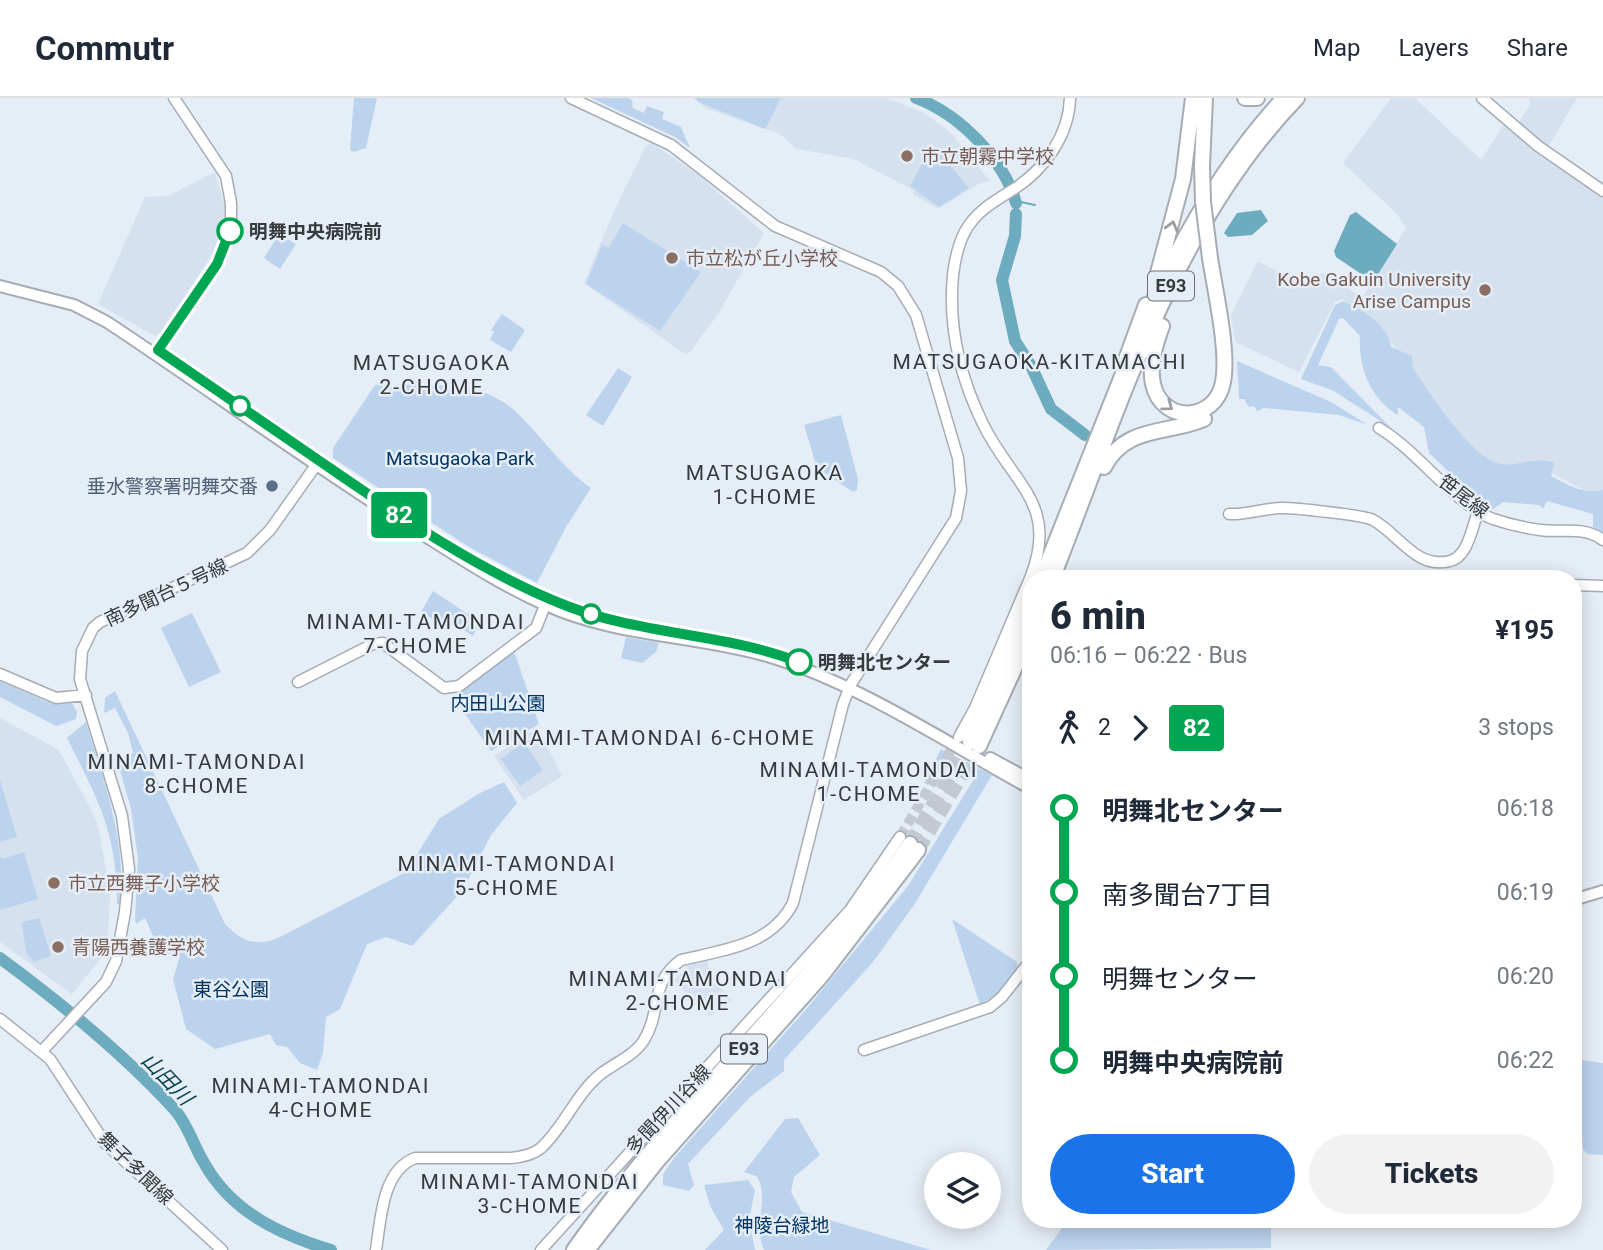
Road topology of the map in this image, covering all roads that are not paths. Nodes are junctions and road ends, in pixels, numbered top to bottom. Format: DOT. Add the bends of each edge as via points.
graph roads {
  1 [pos="174,98"];
  2 [pos="571,98"];
  3 [pos="1070,98"];
  4 [pos="1193,98"];
  5 [pos="1205,98"];
  6 [pos="1211,98"];
  7 [pos="1245,98"];
  8 [pos="1257,98"];
  9 [pos="1283,98"];
  10 [pos="1297,98"];
  11 [pos="1482,98"];
  12 [pos="1205,166"];
  13 [pos="1603,191"];
  14 [pos="1200,231"];
  15 [pos="1213,257"];
  16 [pos="0,280"];
  17 [pos="0,286"];
  18 [pos="157,352"];
  19 [pos="1380,428"];
  20 [pos="1101,429"];
  21 [pos="317,463"];
  22 [pos="1085,496"];
  23 [pos="1478,512"];
  24 [pos="1229,514"];
  25 [pos="1603,540"];
  26 [pos="1033,570"];
  27 [pos="1045,570"];
  28 [pos="1056,570"];
  29 [pos="1582,585"];
  30 [pos="1603,586"];
  31 [pos="1022,597"];
  32 [pos="547,602"];
  33 [pos="1022,626"];
  34 [pos="1022,648"];
  35 [pos="0,674"];
  36 [pos="298,682"];
  37 [pos="850,687"];
  38 [pos="86,695"];
  39 [pos="970,742"];
  40 [pos="1022,775"];
  41 [pos="1022,784"];
  42 [pos="909,844"];
  43 [pos="1603,884"];
  44 [pos="1582,891"];
  45 [pos="1603,891"];
  46 [pos="1582,897"];
  47 [pos="1022,971"];
  48 [pos="0,1019"];
  49 [pos="864,1050"];
  50 [pos="42,1051"];
  51 [pos="222,1250"];
  52 [pos="376,1250"];
  53 [pos="541,1250"];
  54 [pos="574,1250"];
  55 [pos="587,1250"];
  1 -- 18 [label="street" via="226,176 231,228 217,264"];
  2 -- 37 [label="street" via="671,145 775,226 881,272 909,300 961,476 956,518"];
  3 -- 26 [label="street" via="1068,120 1043,164 969,225 957,251 951,313 970,397 1035,504 1041,542"];
  20 -- 4 [label="highway, one-way" via="1174,222"];
  5 -- 12 [label="highway"];
  6 -- 12 [label="highway"];
  7 -- 8 [label="highway"];
  9 -- 20 [label="highway, E93" via="1226,169 1182,242"];
  10 -- 14 [label="highway, E93" via="1250,154"];
  11 -- 13 [label="street" via="1538,146"];
  12 -- 15 [label="highway, bridge"];
  14 -- 15 [label="highway, one-way" via="1168,306 1152,363 1159,400 1180,414 1208,408 1223,383"];
  14 -- 22 [label="highway, E93" via="1150,332"];
  15 -- 22 [label="highway" via="1230,367 1223,401 1199,421 1129,439 1111,454"];
  16 -- 18 [label="main road" via="69,299"];
  17 -- 18 [label="main road" via="75,305"];
  18 -- 21 [label="main road"];
  19 -- 23 [label="street, 笹尾線"];
  20 -- 27 [label="highway, E93"];
  21 -- 32 [label="main road" via="480,570"];
  21 -- 38 [label="street, 南多聞台５号線" via="270,530 247,553 93,628 80,664"];
  22 -- 28 [label="highway, E93"];
  23 -- 24 [label="street" via="1466,547 1457,559 1446,562 1413,553 1366,517 1284,508"];
  23 -- 25 [label="street, 笹尾線" via="1510,524 1584,531"];
  29 -- 30 [label="street"];
  31 -- 39 [label="street" via="975,708"];
  32 -- 36 [label="street" via="536,628 450,688 443,688 383,643"];
  32 -- 37 [label="main road" via="589,621 767,656"];
  33 -- 39 [label="highway"];
  34 -- 39 [label="highway"];
  35 -- 38 [label="street" via="55,698"];
  37 -- 40 [label="main road"];
  37 -- 41 [label="main road"];
  37 -- 52 [label="street" via="797,890 776,928 759,939 681,960 671,967 659,986 642,1043 599,1075 540,1149 525,1157 415,1158 403,1163 390,1181"];
  38 -- 50 [label="street, 南多聞台５号線" via="117,795 129,869 116,961 106,982"];
  42 -- 53 [label="street, 多聞伊川谷線"];
  42 -- 54 [label="highway, E93" via="832,949 650,1153"];
  42 -- 55 [label="highway, E93" via="822,975 658,1160"];
  43 -- 44 [label="main road"];
  45 -- 46 [label="main road"];
  47 -- 49 [label="street" via="990,1007"];
  48 -- 50 [label="street, 舞子多聞線"];
  50 -- 51 [label="street, 舞子多聞線" via="105,1143"];
}
